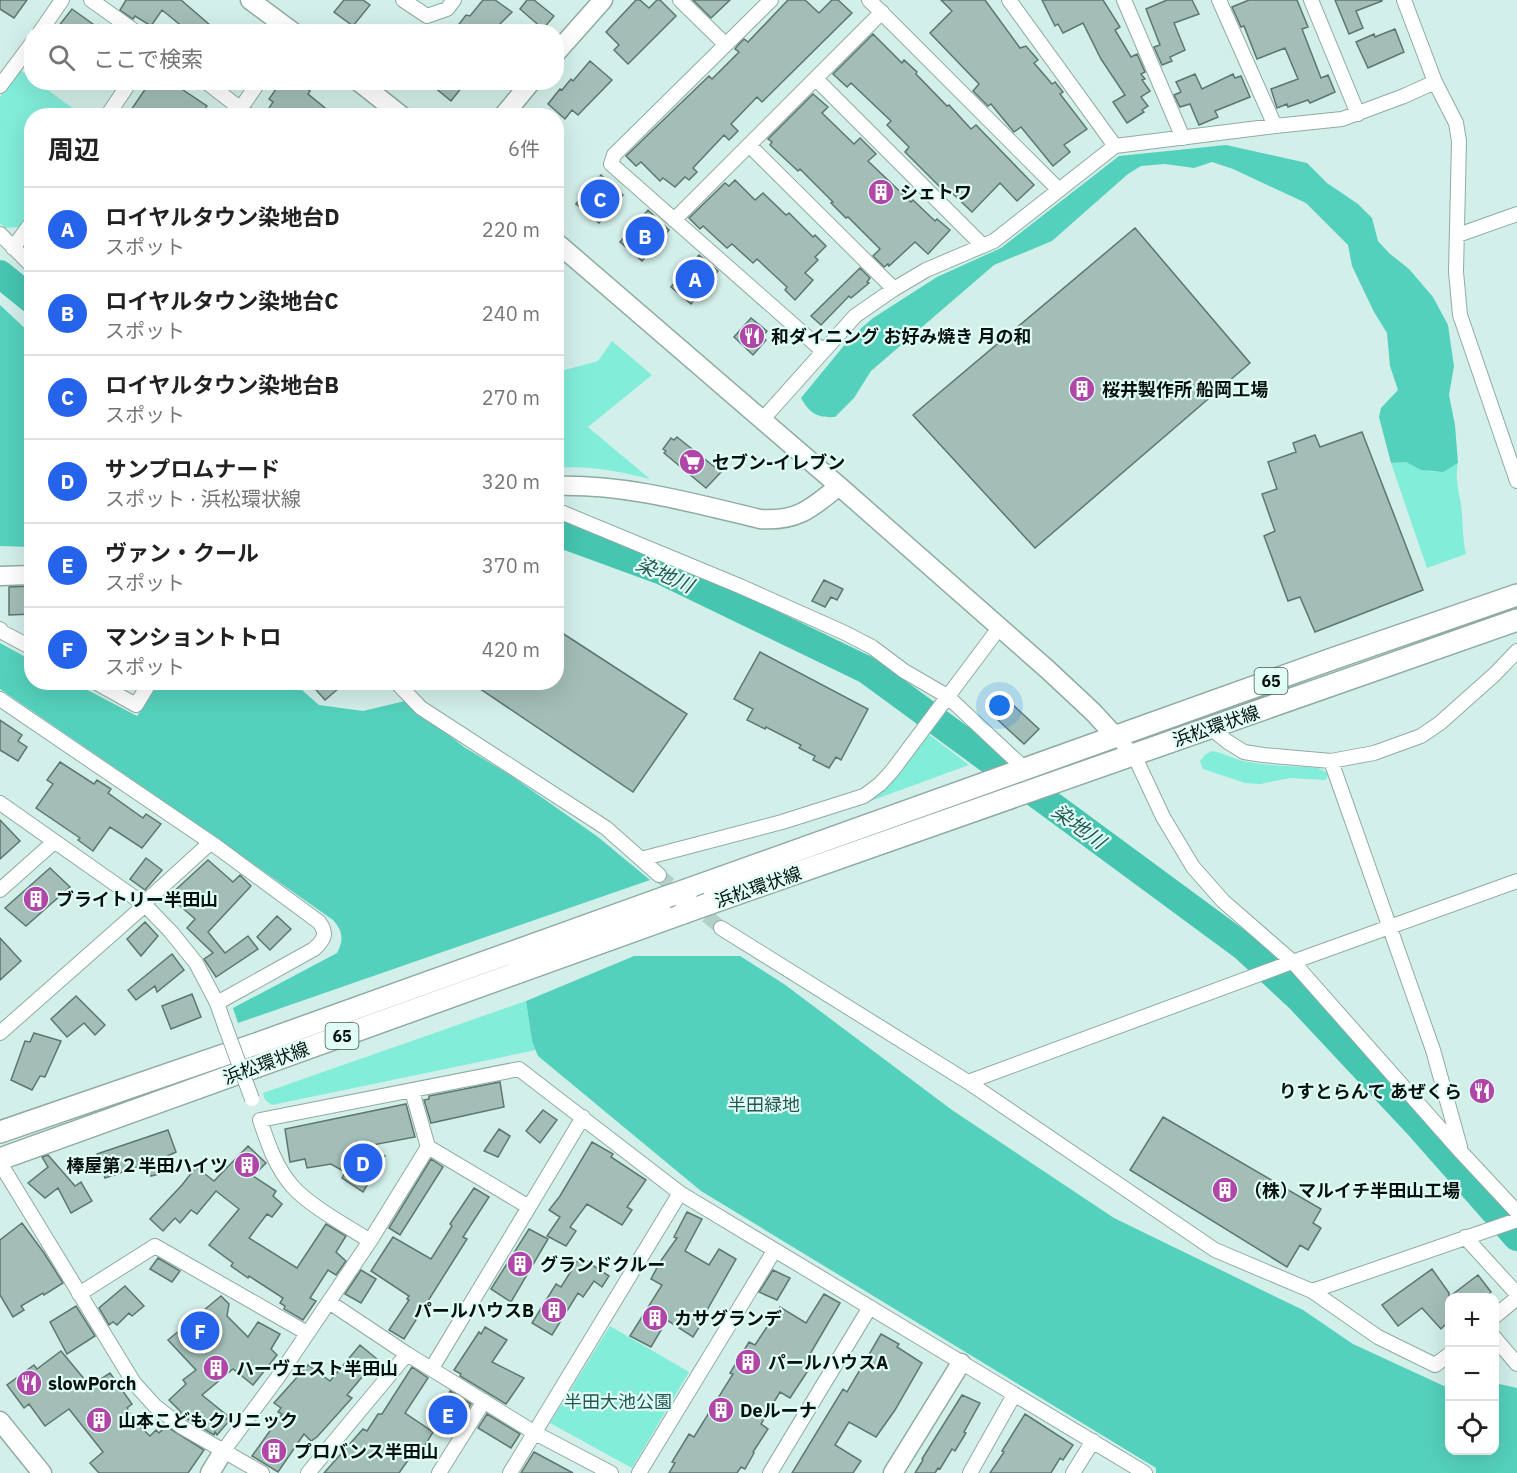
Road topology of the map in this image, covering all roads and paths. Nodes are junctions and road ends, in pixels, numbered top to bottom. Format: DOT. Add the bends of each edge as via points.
graph roads {
  1 [pos="62,0"];
  2 [pos="90,0"];
  3 [pos="250,0"];
  4 [pos="403,0"];
  5 [pos="454,0"];
  6 [pos="603,0"];
  7 [pos="680,0"];
  8 [pos="771,0"];
  9 [pos="869,0"];
  10 [pos="1009,0"];
  11 [pos="1124,0"];
  12 [pos="1219,0"];
  13 [pos="1311,0"];
  14 [pos="1404,0"];
  15 [pos="882,12"];
  16 [pos="46,24"];
  17 [pos="124,24"];
  18 [pos="282,24"];
  19 [pos="564,44"];
  20 [pos="725,44"];
  21 [pos="24,54"];
  22 [pos="816,79"];
  23 [pos="1435,82"];
  24 [pos="0,86"];
  25 [pos="125,90"];
  26 [pos="215,90"];
  27 [pos="255,90"];
  28 [pos="369,90"];
  29 [pos="524,90"];
  30 [pos="112,108"];
  31 [pos="236,108"];
  32 [pos="245,108"];
  33 [pos="392,108"];
  34 [pos="509,108"];
  35 [pos="1358,114"];
  36 [pos="1275,126"];
  37 [pos="1183,138"];
  38 [pos="750,146"];
  39 [pos="1115,147"];
  40 [pos="1059,190"];
  41 [pos="1517,214"];
  42 [pos="674,220"];
  43 [pos="24,233"];
  44 [pos="0,234"];
  45 [pos="1458,235"];
  46 [pos="983,246"];
  47 [pos="13,248"];
  48 [pos="564,249"];
  49 [pos="24,258"];
  50 [pos="894,289"];
  51 [pos="823,351"];
  52 [pos="762,420"];
  53 [pos="1517,481"];
  54 [pos="564,486"];
  55 [pos="839,486"];
  56 [pos="564,513"];
  57 [pos="24,575"];
  58 [pos="0,576"];
  59 [pos="1517,596"];
  60 [pos="1517,620"];
  61 [pos="999,628"];
  62 [pos="0,629"];
  63 [pos="24,644"];
  64 [pos="1517,651"];
  65 [pos="109,690"];
  66 [pos="145,690"];
  67 [pos="404,690"];
  68 [pos="0,699"];
  69 [pos="944,700"];
  70 [pos="1209,727"];
  71 [pos="1116,737"];
  72 [pos="1134,756"];
  73 [pos="1331,761"];
  74 [pos="1026,770"];
  75 [pos="0,803"];
  76 [pos="54,842"];
  77 [pos="210,843"];
  78 [pos="641,859"];
  79 [pos="659,875"];
  80 [pos="1517,881"];
  81 [pos="0,890"];
  82 [pos="144,905"];
  83 [pos="1389,927"];
  84 [pos="721,928"];
  85 [pos="1288,963"];
  86 [pos="217,1003"];
  87 [pos="0,1033"];
  88 [pos="968,1082"];
  89 [pos="412,1091"];
  90 [pos="582,1118"];
  91 [pos="260,1120"];
  92 [pos="0,1132"];
  93 [pos="428,1147"];
  94 [pos="1461,1152"];
  95 [pos="0,1161"];
  96 [pos="680,1193"];
  97 [pos="530,1207"];
  98 [pos="1516,1218"];
  99 [pos="1465,1237"];
  100 [pos="370,1240"];
  101 [pos="774,1251"];
  102 [pos="1312,1291"];
  103 [pos="79,1294"];
  104 [pos="1517,1296"];
  105 [pos="329,1302"];
  106 [pos="870,1307"];
  107 [pos="1499,1312"];
  108 [pos="307,1333"];
  109 [pos="1499,1343"];
  110 [pos="407,1354"];
  111 [pos="1445,1357"];
  112 [pos="961,1363"];
  113 [pos="1517,1364"];
  114 [pos="432,1368"];
  115 [pos="1014,1395"];
  116 [pos="484,1401"];
  117 [pos="0,1421"];
  118 [pos="535,1433"];
  119 [pos="1093,1441"];
  120 [pos="224,1450"];
  121 [pos="42,1473"];
  122 [pos="210,1473"];
  123 [pos="262,1473"];
  124 [pos="308,1473"];
  125 [pos="439,1473"];
  126 [pos="510,1473"];
  127 [pos="611,1473"];
  128 [pos="639,1473"];
  129 [pos="770,1473"];
  130 [pos="893,1473"];
  131 [pos="970,1473"];
  132 [pos="1073,1473"];
  133 [pos="1144,1473"];
  1 -- 16 [label="street"];
  2 -- 17 [label="street"];
  3 -- 18 [label="street"];
  4 -- 5 [label="street" via="427,16 447,9"];
  6 -- 19 [label="street"];
  7 -- 20 [label="street"];
  8 -- 20 [label="street"];
  9 -- 15 [label="street"];
  10 -- 39 [label="street"];
  11 -- 37 [label="street"];
  12 -- 36 [label="street"];
  13 -- 35 [label="street"];
  14 -- 23 [label="street"];
  15 -- 22 [label="street"];
  15 -- 40 [label="street"];
  20 -- 42 [label="street" via="611,162 615,170"];
  21 -- 24 [label="street"];
  22 -- 38 [label="street"];
  22 -- 46 [label="street"];
  23 -- 35 [label="street"];
  23 -- 45 [label="street" via="1458,129"];
  25 -- 30 [label="street"];
  26 -- 31 [label="street"];
  27 -- 32 [label="street"];
  28 -- 33 [label="street"];
  29 -- 34 [label="street"];
  35 -- 36 [label="street"];
  36 -- 37 [label="street"];
  37 -- 39 [label="street"];
  38 -- 42 [label="street"];
  38 -- 50 [label="street"];
  39 -- 40 [label="street"];
  40 -- 46 [label="street"];
  41 -- 45 [label="street"];
  42 -- 51 [label="street"];
  43 -- 47 [label="street"];
  44 -- 47 [label="street"];
  45 -- 53 [label="street" via="1460,315"];
  46 -- 50 [label="street" via="934,266"];
  47 -- 49 [label="street"];
  48 -- 52 [label="street"];
  50 -- 51 [label="street" via="852,318"];
  51 -- 52 [label="street"];
  52 -- 55 [label="street"];
  54 -- 55 [label="street" via="664,496 775,520 808,510"];
  55 -- 61 [label="street"];
  56 -- 69 [label="street" via="845,633 872,647"];
  57 -- 58 [label="street"];
  59 -- 71 [label="main road, 浜松環状線 / 65"];
  60 -- 70 [label="main road, 浜松環状線 / 65"];
  61 -- 69 [label="street"];
  61 -- 71 [label="street"];
  62 -- 63 [label="street"];
  64 -- 73 [label="street" via="1421,736 1374,753"];
  65 -- 66 [label="street" via="136,705"];
  67 -- 78 [label="street" via="421,708 606,828"];
  68 -- 77 [label="street"];
  69 -- 74 [label="street"];
  69 -- 78 [label="street" via="882,782 864,796"];
  70 -- 72 [label="main road, 浜松環状線 / 65"];
  70 -- 73 [label="street" via="1244,752"];
  71 -- 72 [label="street"];
  71 -- 74 [label="main road, 浜松環状線 / 65"];
  72 -- 85 [label="street" via="1163,817 1193,867 1222,901"];
  72 -- 95 [label="main road, 浜松環状線 / 65, bridge" via="708,904"];
  73 -- 83 [label="street"];
  74 -- 92 [label="main road, 浜松環状線 / 65, bridge"];
  75 -- 76 [label="street"];
  76 -- 81 [label="street"];
  76 -- 82 [label="street"];
  77 -- 82 [label="street"];
  77 -- 86 [label="street" via="319,922 325,933 314,949"];
  78 -- 79 [label="street"];
  80 -- 83 [label="street"];
  82 -- 86 [label="street" via="185,948"];
  82 -- 87 [label="street"];
  83 -- 85 [label="street"];
  83 -- 94 [label="street" via="1433,1050"];
  84 -- 88 [label="street"];
  85 -- 88 [label="street"];
  85 -- 94 [label="street"];
  86 -- 91 [label="street, bridge"];
  88 -- 102 [label="street" via="1215,1250"];
  89 -- 90 [label="street" via="519,1068"];
  89 -- 91 [label="street"];
  89 -- 93 [label="street"];
  90 -- 96 [label="street"];
  90 -- 97 [label="street"];
  91 -- 100 [label="street" via="271,1152 294,1189"];
  93 -- 97 [label="street"];
  93 -- 100 [label="street"];
  94 -- 98 [label="street"];
  95 -- 103 [label="street"];
  96 -- 101 [label="street"];
  96 -- 118 [label="street"];
  97 -- 114 [label="street"];
  98 -- 99 [label="street"];
  99 -- 102 [label="street"];
  99 -- 104 [label="street"];
  100 -- 105 [label="street"];
  101 -- 106 [label="street"];
  101 -- 128 [label="street"];
  102 -- 111 [label="street" via="1378,1337 1435,1365"];
  103 -- 108 [label="street" via="155,1246"];
  103 -- 120 [label="street" via="134,1383 155,1406 182,1427"];
  104 -- 107 [label="street"];
  105 -- 108 [label="street"];
  105 -- 110 [label="street"];
  106 -- 112 [label="street"];
  106 -- 129 [label="street"];
  108 -- 120 [label="street"];
  109 -- 113 [label="street"];
  110 -- 114 [label="street"];
  110 -- 124 [label="street"];
  112 -- 115 [label="street"];
  112 -- 130 [label="street"];
  114 -- 116 [label="street"];
  115 -- 119 [label="street"];
  115 -- 131 [label="street"];
  116 -- 118 [label="street"];
  116 -- 125 [label="street"];
  117 -- 121 [label="street"];
  118 -- 126 [label="street"];
  118 -- 127 [label="street"];
  119 -- 132 [label="street"];
  119 -- 133 [label="street"];
  120 -- 122 [label="street"];
  120 -- 123 [label="street"];
}
